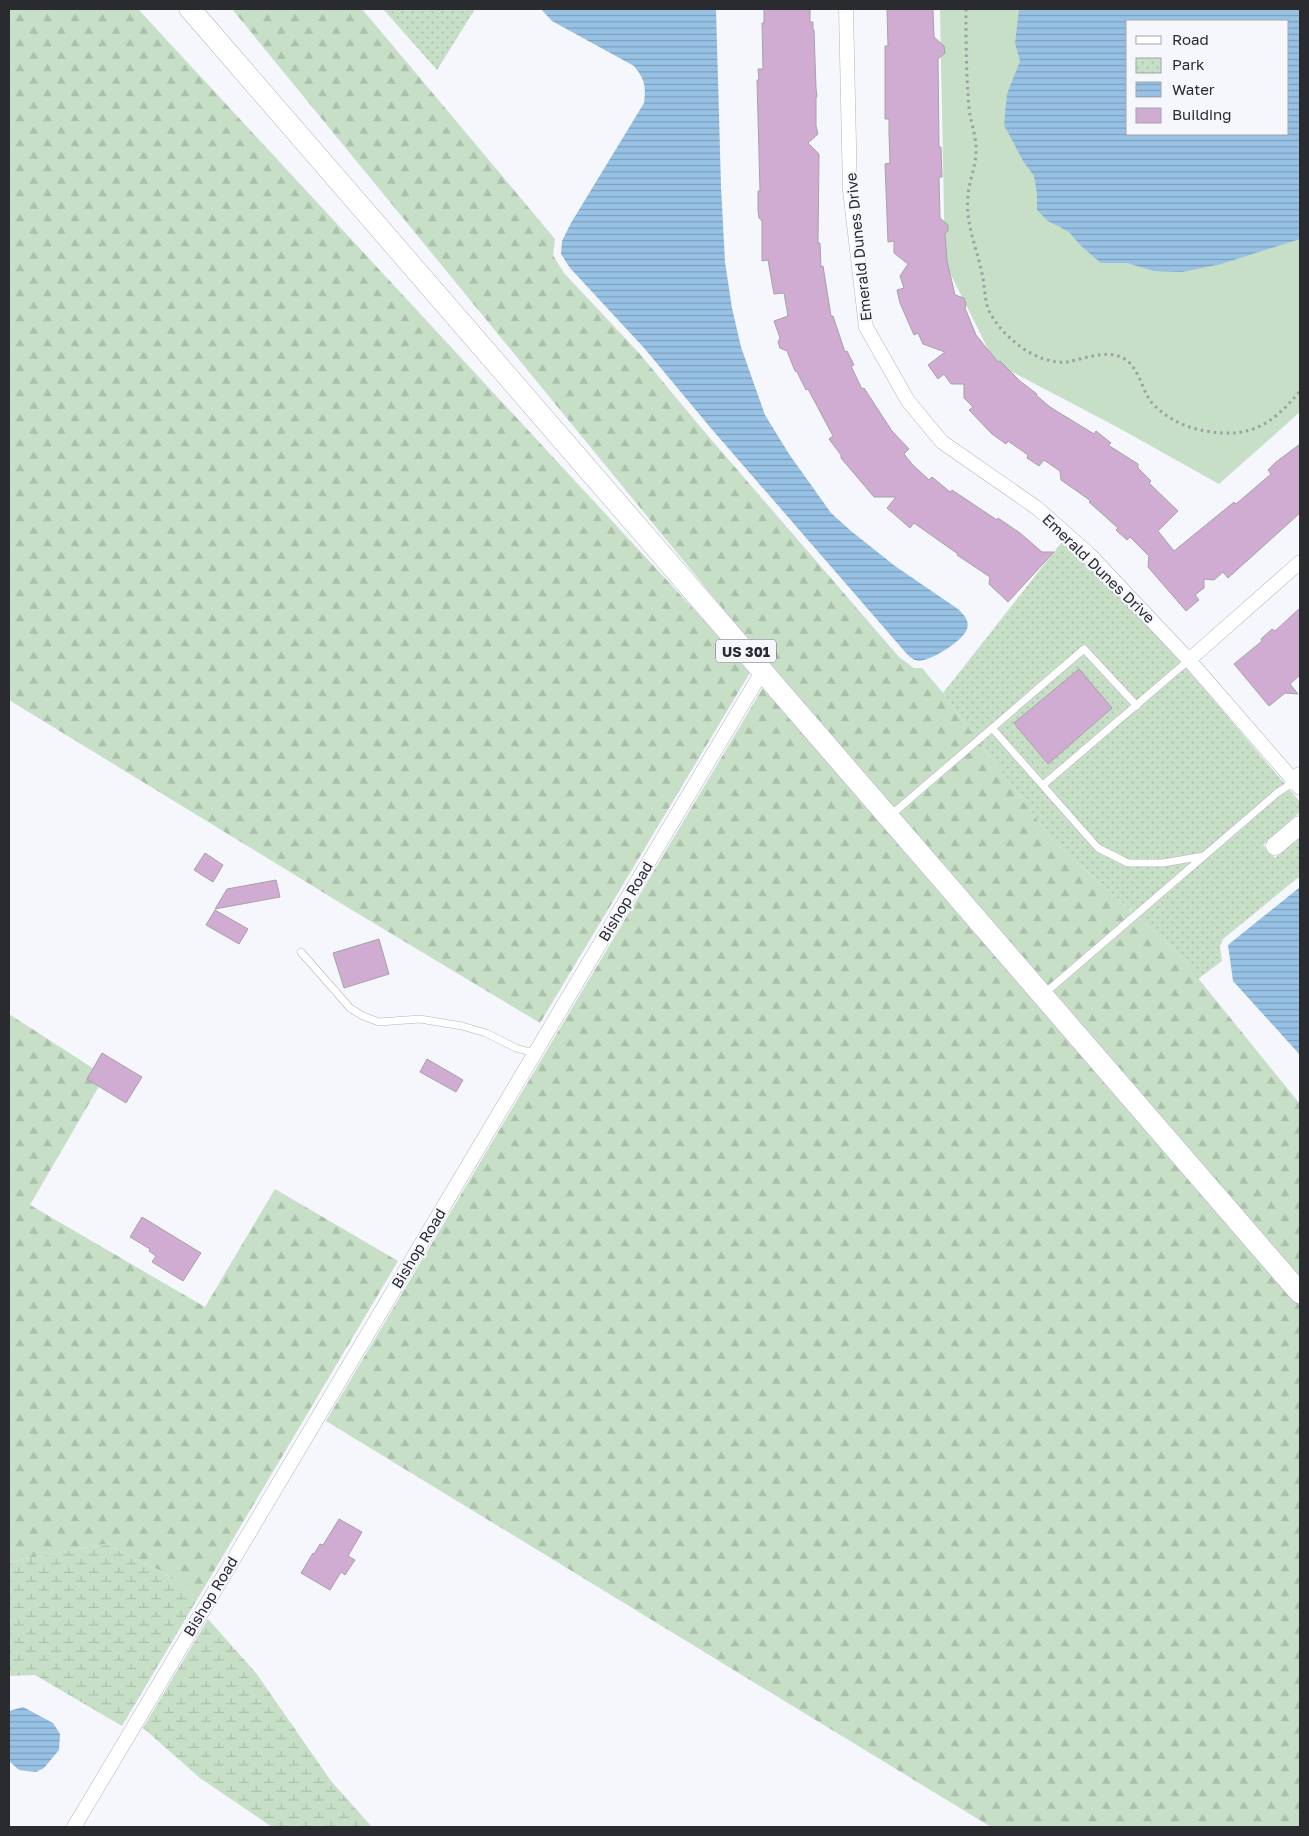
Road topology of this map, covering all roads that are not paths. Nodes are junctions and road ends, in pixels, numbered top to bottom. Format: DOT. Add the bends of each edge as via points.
graph roads {
  1 [pos="190,9"];
  2 [pos="846,9"];
  3 [pos="1300,562"];
  4 [pos="1189,660"];
  5 [pos="763,670"];
  6 [pos="1137,706"];
  7 [pos="992,728"];
  8 [pos="1298,782"];
  9 [pos="1043,785"];
  10 [pos="889,817"];
  11 [pos="1300,825"];
  12 [pos="1276,846"];
  13 [pos="1206,855"];
  14 [pos="301,952"];
  15 [pos="1043,995"];
  16 [pos="534,1053"];
  17 [pos="1300,1293"];
  18 [pos="74,1827"];
  1 -- 5 [label="main road, US 301"];
  2 -- 4 [label="street, Emerald Dunes Drive" via="850,190 866,327 908,401 942,442 1037,508 1089,554"];
  3 -- 4 [label="street"];
  4 -- 6 [label="lane"];
  4 -- 8 [label="street, Emerald Dunes Drive"];
  5 -- 10 [label="main road, US 301"];
  5 -- 16 [label="street, Bishop Road"];
  6 -- 7 [label="lane" via="1084,649"];
  6 -- 9 [label="lane"];
  7 -- 9 [label="lane"];
  7 -- 10 [label="lane"];
  8 -- 13 [label="lane" via="1277,793"];
  9 -- 13 [label="lane" via="1098,848 1128,863 1163,862"];
  10 -- 15 [label="main road, US 301"];
  11 -- 12 [label="street"];
  13 -- 15 [label="lane"];
  14 -- 16 [label="lane" via="350,1008 363,1016 379,1022 420,1019 462,1026"];
  15 -- 17 [label="main road, US 301"];
  16 -- 18 [label="street, Bishop Road"];
}
